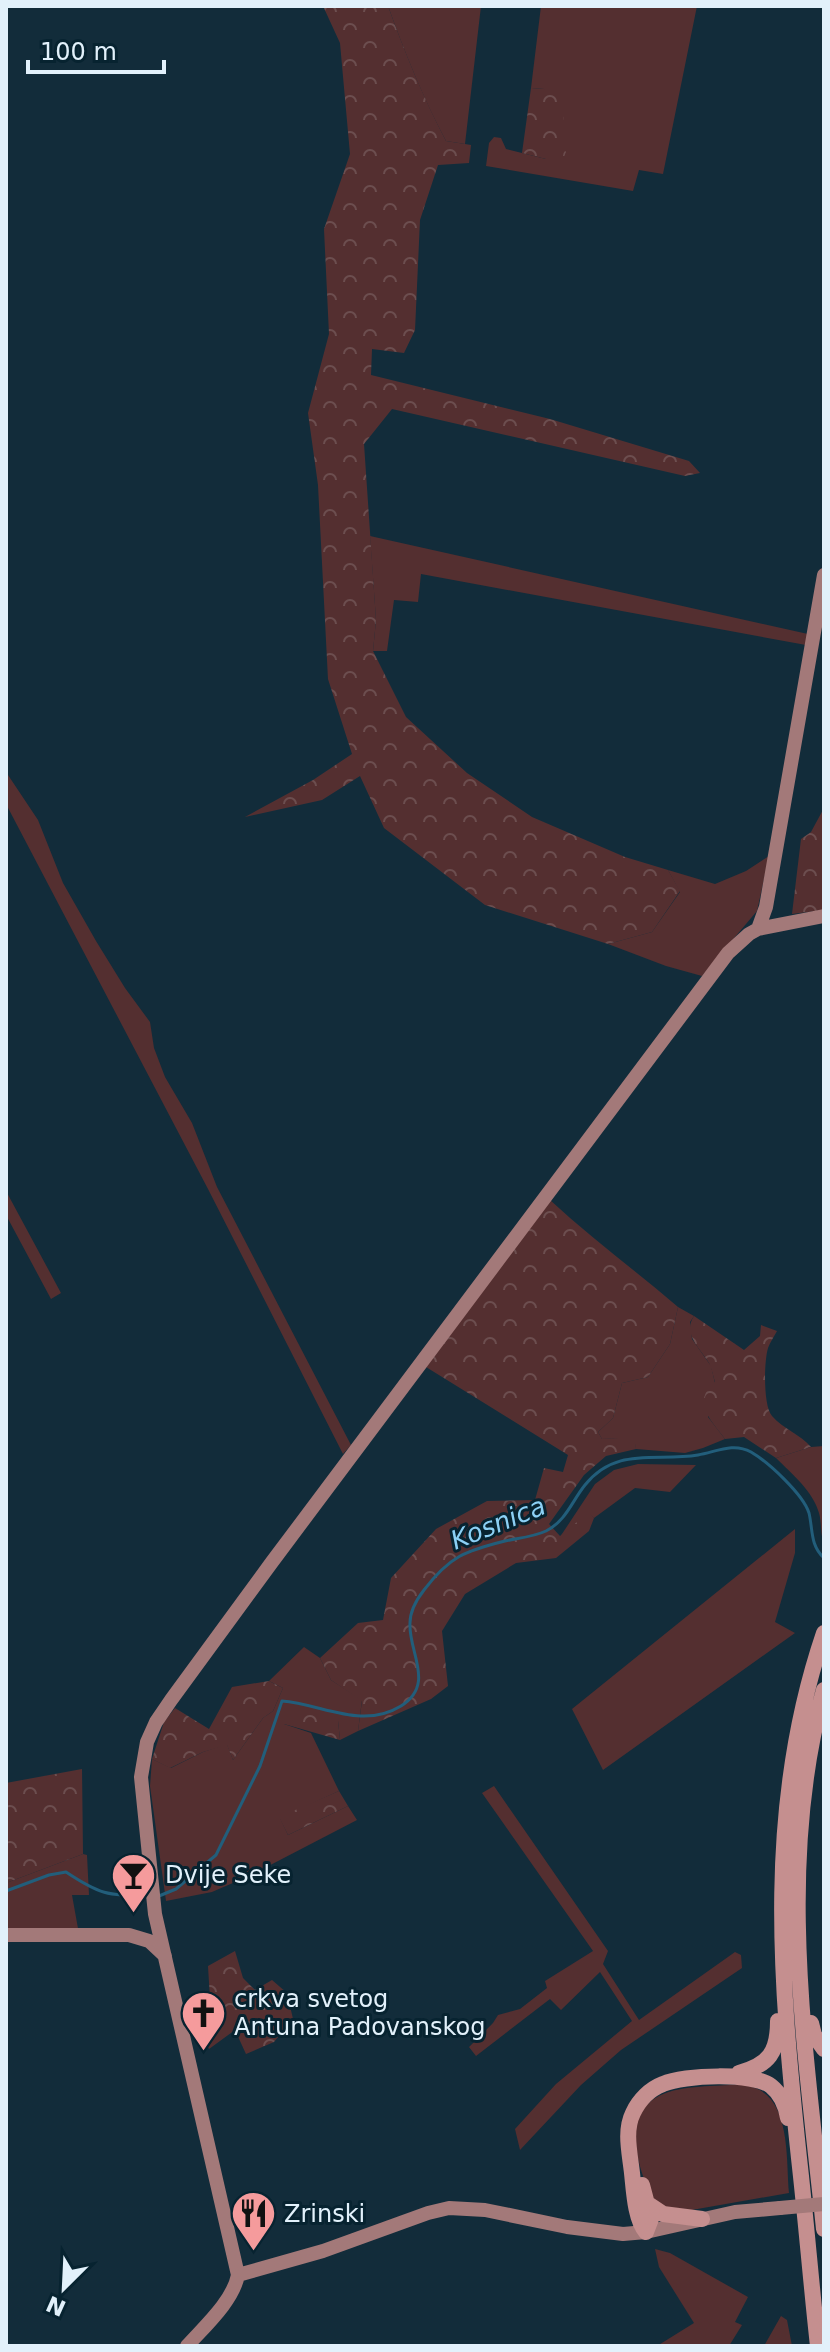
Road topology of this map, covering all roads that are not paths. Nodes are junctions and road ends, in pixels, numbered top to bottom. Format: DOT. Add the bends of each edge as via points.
graph roads {
  1 [pos="824,575"];
  2 [pos="824,916"];
  3 [pos="758,929"];
  4 [pos="824,1633"];
  5 [pos="824,1690"];
  6 [pos="153,1901"];
  7 [pos="6,1935"];
  8 [pos="129,1935"];
  9 [pos="165,1956"];
  10 [pos="784,1980"];
  11 [pos="801,1984"];
  12 [pos="824,2049"];
  13 [pos="726,2076"];
  14 [pos="824,2091"];
  15 [pos="816,2149"];
  16 [pos="799,2157"];
  17 [pos="631,2161"];
  18 [pos="648,2204"];
  19 [pos="824,2204"];
  20 [pos="702,2219"];
  21 [pos="824,2229"];
  22 [pos="646,2232"];
  23 [pos="238,2275"];
  24 [pos="187,2346"];
  25 [pos="818,2346"];
  1 -- 3 [label="main road"];
  2 -- 3 [label="main road"];
  3 -- 6 [label="main road" via="728,953 156,1722 141,1777"];
  4 -- 10 [label="main road" via="789,1775 781,1881"];
  5 -- 11 [label="main road" via="799,1852"];
  6 -- 8 [label="main road" via="143,1927"];
  6 -- 9 [label="main road"];
  7 -- 8 [label="main road"];
  8 -- 9 [label="main road" via="149,1941"];
  9 -- 23 [label="main road"];
  10 -- 13 [label="main road" via="772,2053 761,2065"];
  10 -- 16 [label="main road"];
  11 -- 12 [label="main road" via="814,2035"];
  11 -- 15 [label="main road"];
  13 -- 16 [label="main road" via="763,2081 778,2093"];
  13 -- 17 [label="main road" via="673,2081 645,2095 629,2123"];
  14 -- 15 [label="main road"];
  15 -- 21 [label="main road"];
  16 -- 25 [label="main road"];
  17 -- 18 [label="main road"];
  17 -- 22 [label="main road"];
  18 -- 20 [label="main road" via="663,2214"];
  18 -- 22 [label="main road" via="651,2219"];
  19 -- 20 [label="main road, bridge"];
  20 -- 22 [label="main road"];
  22 -- 23 [label="main road" via="607,2233 449,2208"];
  23 -- 24 [label="main road" via="227,2298"];
}
